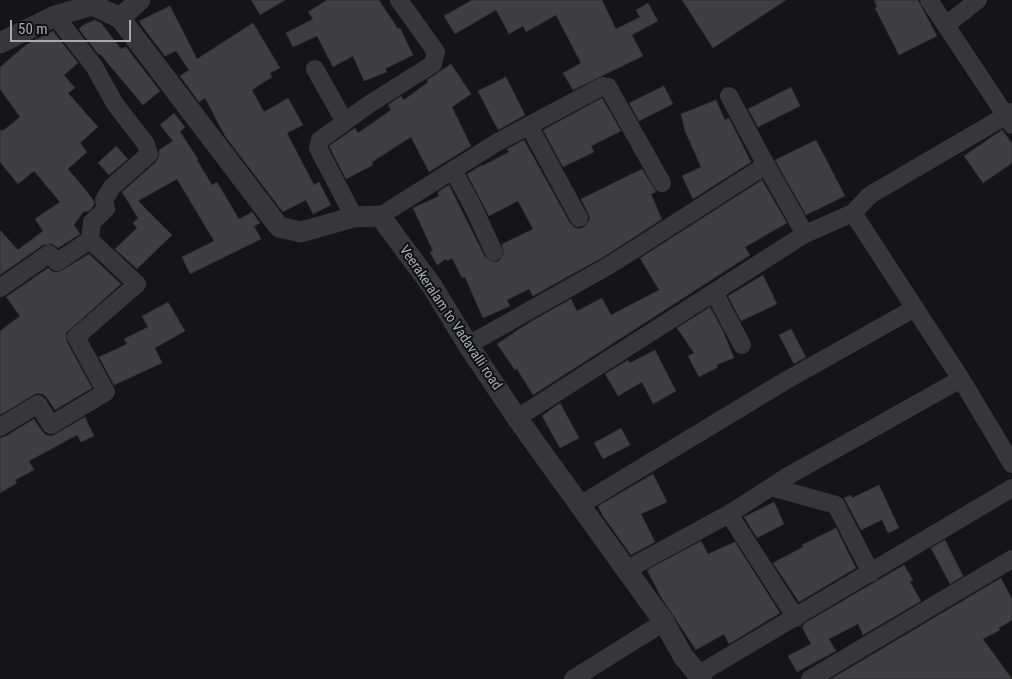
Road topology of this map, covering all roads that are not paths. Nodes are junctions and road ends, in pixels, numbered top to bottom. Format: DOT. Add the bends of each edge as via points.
graph roads {
  1 [pos="140,0"];
  2 [pos="400,0"];
  3 [pos="929,0"];
  4 [pos="978,0"];
  5 [pos="55,16"];
  6 [pos="120,18"];
  7 [pos="946,25"];
  8 [pos="0,43"];
  9 [pos="315,69"];
  10 [pos="729,96"];
  11 [pos="1010,118"];
  12 [pos="344,122"];
  13 [pos="529,126"];
  14 [pos="766,165"];
  15 [pos="452,170"];
  16 [pos="662,183"];
  17 [pos="853,213"];
  18 [pos="380,216"];
  19 [pos="354,217"];
  20 [pos="579,218"];
  21 [pos="805,234"];
  22 [pos="90,240"];
  23 [pos="494,252"];
  24 [pos="0,288"];
  25 [pos="714,292"];
  26 [pos="915,308"];
  27 [pos="468,345"];
  28 [pos="742,346"];
  29 [pos="961,379"];
  30 [pos="517,418"];
  31 [pos="1,423"];
  32 [pos="1012,464"];
  33 [pos="771,487"];
  34 [pos="1012,488"];
  35 [pos="580,505"];
  36 [pos="729,514"];
  37 [pos="1012,559"];
  38 [pos="626,570"];
  39 [pos="871,573"];
  40 [pos="796,618"];
  41 [pos="664,622"];
  42 [pos="700,676"];
  43 [pos="573,679"];
  44 [pos="810,679"];
  1 -- 6 [label="street"];
  2 -- 12 [label="street" via="436,52 433,64"];
  3 -- 7 [label="street"];
  4 -- 7 [label="street"];
  5 -- 6 [label="street" via="93,5"];
  5 -- 8 [label="street"];
  5 -- 22 [label="street" via="94,66 115,104 146,144 148,154 112,186 104,200 106,209 92,222"];
  6 -- 19 [label="street" via="279,228 301,232"];
  7 -- 11 [label="street"];
  9 -- 12 [label="street"];
  10 -- 14 [label="street"];
  11 -- 17 [label="street" via="870,195"];
  12 -- 19 [label="street" via="320,140 318,148"];
  13 -- 15 [label="street"];
  13 -- 16 [label="street" via="603,86 608,87"];
  13 -- 20 [label="street"];
  14 -- 21 [label="street"];
  14 -- 27 [label="street" via="610,265"];
  15 -- 18 [label="street"];
  15 -- 23 [label="street"];
  17 -- 21 [label="street"];
  17 -- 26 [label="street"];
  18 -- 19 [label="street"];
  18 -- 27 [label="street, Veerakeralam to Vadavalli road" via="432,286"];
  21 -- 25 [label="street"];
  22 -- 24 [label="street" via="56,262 49,254"];
  22 -- 31 [label="street" via="137,284 76,337 106,392 52,425 38,404"];
  25 -- 28 [label="street"];
  25 -- 30 [label="street"];
  26 -- 29 [label="street"];
  26 -- 35 [label="street" via="785,381"];
  27 -- 30 [label="street, Veerakeralam to Vadavalli road"];
  29 -- 32 [label="street"];
  29 -- 33 [label="street"];
  30 -- 35 [label="street, Veerakeralam to Vadavalli road"];
  33 -- 36 [label="street"];
  33 -- 39 [label="street" via="836,505"];
  34 -- 39 [label="street"];
  35 -- 38 [label="street, Veerakeralam to Vadavalli road"];
  36 -- 38 [label="street"];
  36 -- 40 [label="street"];
  37 -- 44 [label="street"];
  38 -- 41 [label="street, Veerakeralam to Vadavalli road"];
  39 -- 40 [label="street"];
  40 -- 42 [label="street"];
  41 -- 42 [label="street, Veerakeralam to Vadavalli road" via="683,656"];
  41 -- 43 [label="street"];
}
